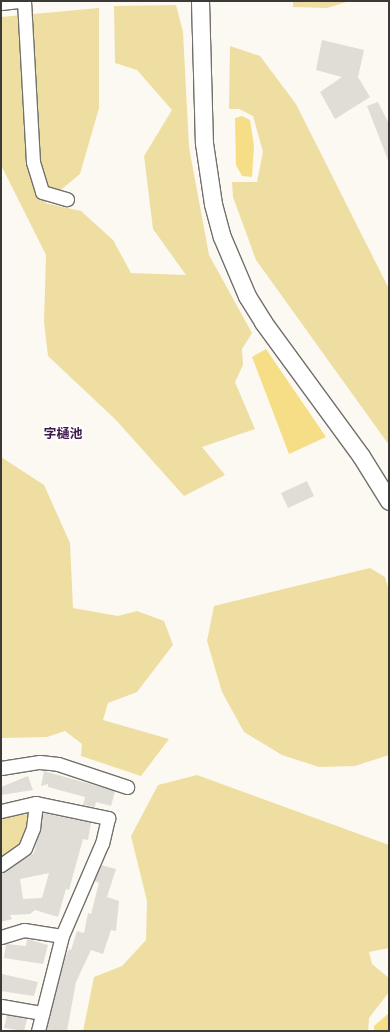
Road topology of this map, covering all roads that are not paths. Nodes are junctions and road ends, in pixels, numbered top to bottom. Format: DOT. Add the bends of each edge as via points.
graph roads {
  1 [pos="22,1"];
  2 [pos="200,1"];
  3 [pos="1,3"];
  4 [pos="67,199"];
  5 [pos="389,501"];
  6 [pos="1,768"];
  7 [pos="127,787"];
  8 [pos="36,804"];
  9 [pos="1,811"];
  10 [pos="1,865"];
  11 [pos="62,936"];
  12 [pos="1,937"];
  13 [pos="1,1006"];
  14 [pos="42,1013"];
  15 [pos="38,1031"];
  1 -- 3 [label="street"];
  1 -- 4 [label="street" via="34,162 42,192"];
  2 -- 5 [label="street" via="204,142 213,204 222,237 247,296 263,322 361,456"];
  6 -- 7 [label="street" via="40,762 58,764"];
  8 -- 9 [label="street"];
  8 -- 10 [label="street" via="33,828 25,848"];
  8 -- 11 [label="street" via="108,818 102,843"];
  11 -- 12 [label="street" via="24,930"];
  11 -- 14 [label="street"];
  13 -- 14 [label="street"];
  14 -- 15 [label="street"];
}
